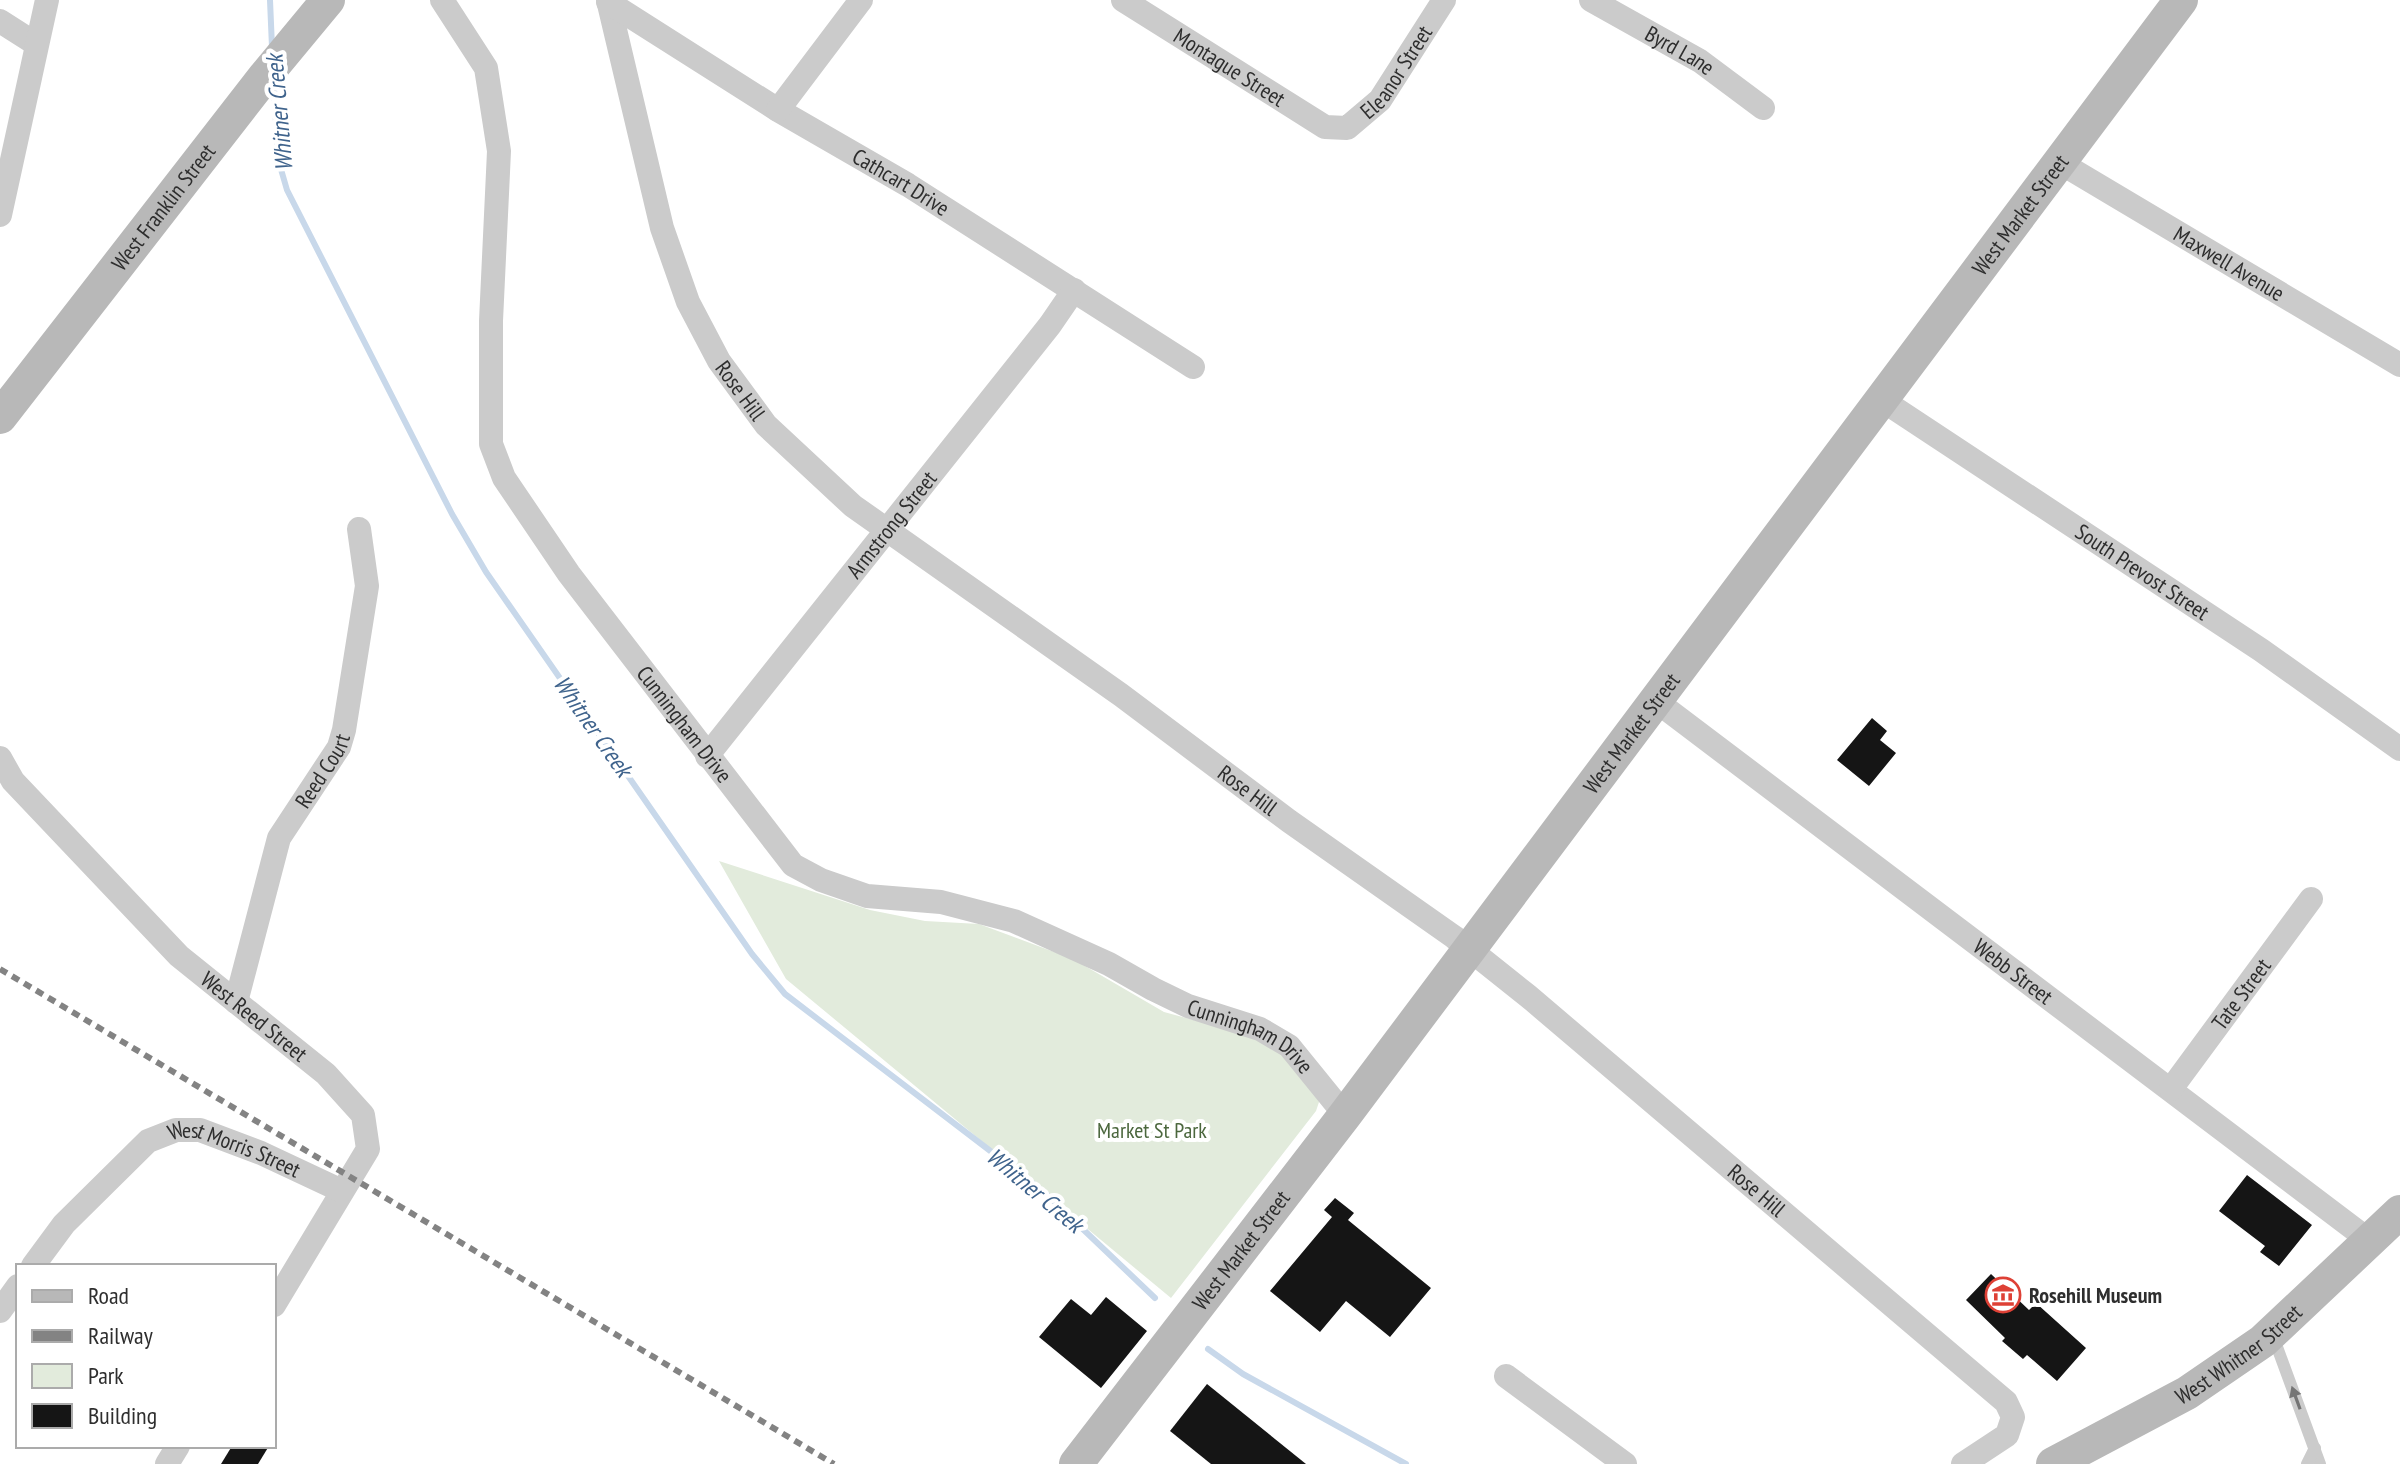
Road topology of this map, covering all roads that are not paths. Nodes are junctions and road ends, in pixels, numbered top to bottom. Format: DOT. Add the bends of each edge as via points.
graph roads {
  1 [pos="47,0"];
  2 [pos="328,0"];
  3 [pos="442,0"];
  4 [pos="861,0"];
  5 [pos="1123,0"];
  6 [pos="1444,0"];
  7 [pos="1591,0"];
  8 [pos="2181,0"];
  9 [pos="608,1"];
  10 [pos="0,21"];
  11 [pos="36,44"];
  12 [pos="1763,108"];
  13 [pos="778,110"];
  14 [pos="1336,128"];
  15 [pos="2059,162"];
  16 [pos="0,215"];
  17 [pos="1074,290"];
  18 [pos="2400,365"];
  19 [pos="1193,367"];
  20 [pos="1882,400"];
  21 [pos="0,417"];
  22 [pos="359,529"];
  23 [pos="888,531"];
  24 [pos="1656,701"];
  25 [pos="2400,749"];
  26 [pos="707,756"];
  27 [pos="0,758"];
  28 [pos="2311,899"];
  29 [pos="1469,949"];
  30 [pos="236,1002"];
  31 [pos="2171,1089"];
  32 [pos="1345,1115"];
  33 [pos="342,1191"];
  34 [pos="2400,1212"];
  35 [pos="2370,1241"];
  36 [pos="34,1264"];
  37 [pos="16,1289"];
  38 [pos="276,1302"];
  39 [pos="0,1311"];
  40 [pos="2272,1332"];
  41 [pos="1506,1376"];
  42 [pos="2315,1448"];
  43 [pos="1076,1464"];
  44 [pos="1625,1464"];
  45 [pos="1963,1464"];
  46 [pos="2053,1464"];
  47 [pos="2307,1464"];
  48 [pos="2320,1464"];
  1 -- 11 [label="street"];
  2 -- 21 [label="street, West Franklin Street"];
  3 -- 26 [label="street, Cunningham Drive" via="486,68 499,151 491,444 504,478 569,574"];
  4 -- 13 [label="street"];
  5 -- 14 [label="street, Montague Street" via="1325,127"];
  6 -- 14 [label="street, Eleanor Street" via="1380,100 1347,128"];
  7 -- 12 [label="street, Byrd Lane" via="1700,61"];
  8 -- 15 [label="street, West Market Street"];
  9 -- 13 [label="street, Cathcart Drive"];
  9 -- 23 [label="street, Rose Hill" via="662,228 688,302 713,350 766,425 853,506"];
  10 -- 11 [label="street"];
  11 -- 16 [label="street"];
  13 -- 17 [label="street, Cathcart Drive"];
  15 -- 18 [label="street, Maxwell Avenue"];
  15 -- 20 [label="street, West Market Street"];
  17 -- 19 [label="street, Cathcart Drive"];
  17 -- 23 [label="street, Armstrong Street"];
  20 -- 24 [label="street, West Market Street"];
  20 -- 25 [label="street, South Prevost Street" via="2261,650"];
  22 -- 30 [label="street, Reed Court" via="367,586 344,730 339,747 279,838"];
  23 -- 26 [label="street, Armstrong Street"];
  23 -- 29 [label="street, Rose Hill"];
  24 -- 29 [label="street, West Market Street"];
  24 -- 31 [label="street, Webb Street"];
  26 -- 32 [label="street, Cunningham Drive" via="793,865 867,896 941,902 1014,921 1188,1006 1260,1029 1289,1046"];
  27 -- 30 [label="street, West Reed Street" via="13,781 179,956"];
  28 -- 31 [label="street, Tate Street"];
  29 -- 32 [label="street, West Market Street"];
  29 -- 45 [label="street, Rose Hill" via="2006,1402 2013,1417 2007,1435"];
  30 -- 33 [label="street, West Reed Street" via="326,1074 363,1115 368,1149"];
  31 -- 35 [label="street, Webb Street"];
  32 -- 43 [label="street, West Market Street"];
  33 -- 36 [label="street, West Morris Street" via="200,1130 176,1130 148,1141 64,1224"];
  33 -- 38 [label="street, West Reed Street"];
  34 -- 35 [label="street, West Whitner Street"];
  35 -- 40 [label="street, West Whitner Street"];
  37 -- 39 [label="street"];
  42 -- 40 [label="lane, one-way"];
  40 -- 46 [label="street, West Whitner Street" via="2187,1393"];
  41 -- 44 [label="street"];
  42 -- 47 [label="lane"];
  42 -- 48 [label="lane"];
}
